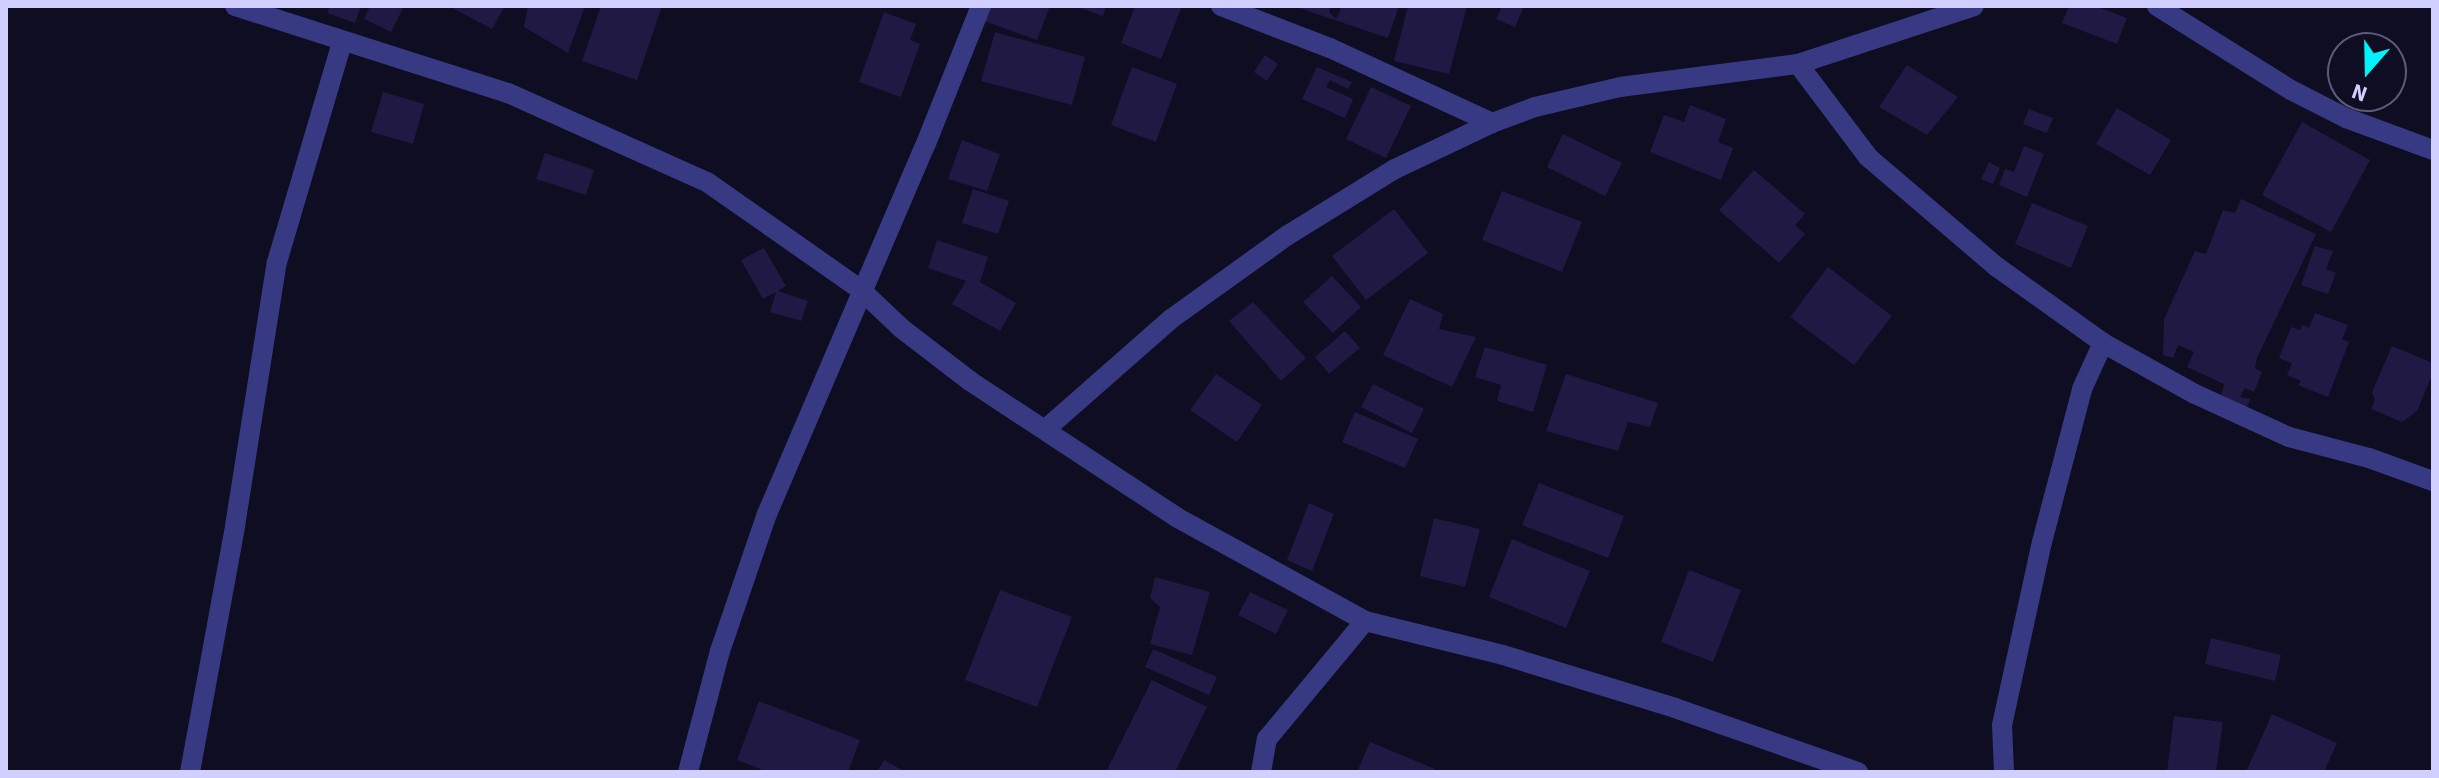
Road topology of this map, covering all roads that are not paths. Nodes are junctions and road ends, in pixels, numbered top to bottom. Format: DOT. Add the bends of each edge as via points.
graph roads {
  1 [pos="235,6"];
  2 [pos="981,6"];
  3 [pos="1221,6"];
  4 [pos="1974,6"];
  5 [pos="2157,6"];
  6 [pos="342,42"];
  7 [pos="1798,64"];
  8 [pos="1492,123"];
  9 [pos="2433,150"];
  10 [pos="861,290"];
  11 [pos="2103,343"];
  12 [pos="1047,428"];
  13 [pos="2433,481"];
  14 [pos="1365,621"];
  15 [pos="190,772"];
  16 [pos="688,772"];
  17 [pos="1261,772"];
  18 [pos="1858,772"];
  19 [pos="2004,772"];
  1 -- 6 [label="street"];
  2 -- 10 [label="street"];
  3 -- 8 [label="street" via="1330,48"];
  4 -- 7 [label="street"];
  5 -- 9 [label="street" via="2304,97"];
  6 -- 10 [label="street" via="508,93 707,182"];
  6 -- 15 [label="street" via="277,262"];
  7 -- 8 [label="street" via="1620,87"];
  7 -- 11 [label="street" via="1868,157 1997,267"];
  8 -- 12 [label="street" via="1395,169 1288,235 1171,319"];
  10 -- 12 [label="street" via="970,381"];
  10 -- 16 [label="street" via="742,581"];
  11 -- 13 [label="street" via="2195,394 2289,437"];
  11 -- 19 [label="street" via="2082,389 2042,542 2002,725"];
  12 -- 14 [label="street" via="1176,517"];
  14 -- 17 [label="street" via="1267,739"];
  14 -- 18 [label="street" via="1546,668"];
}
